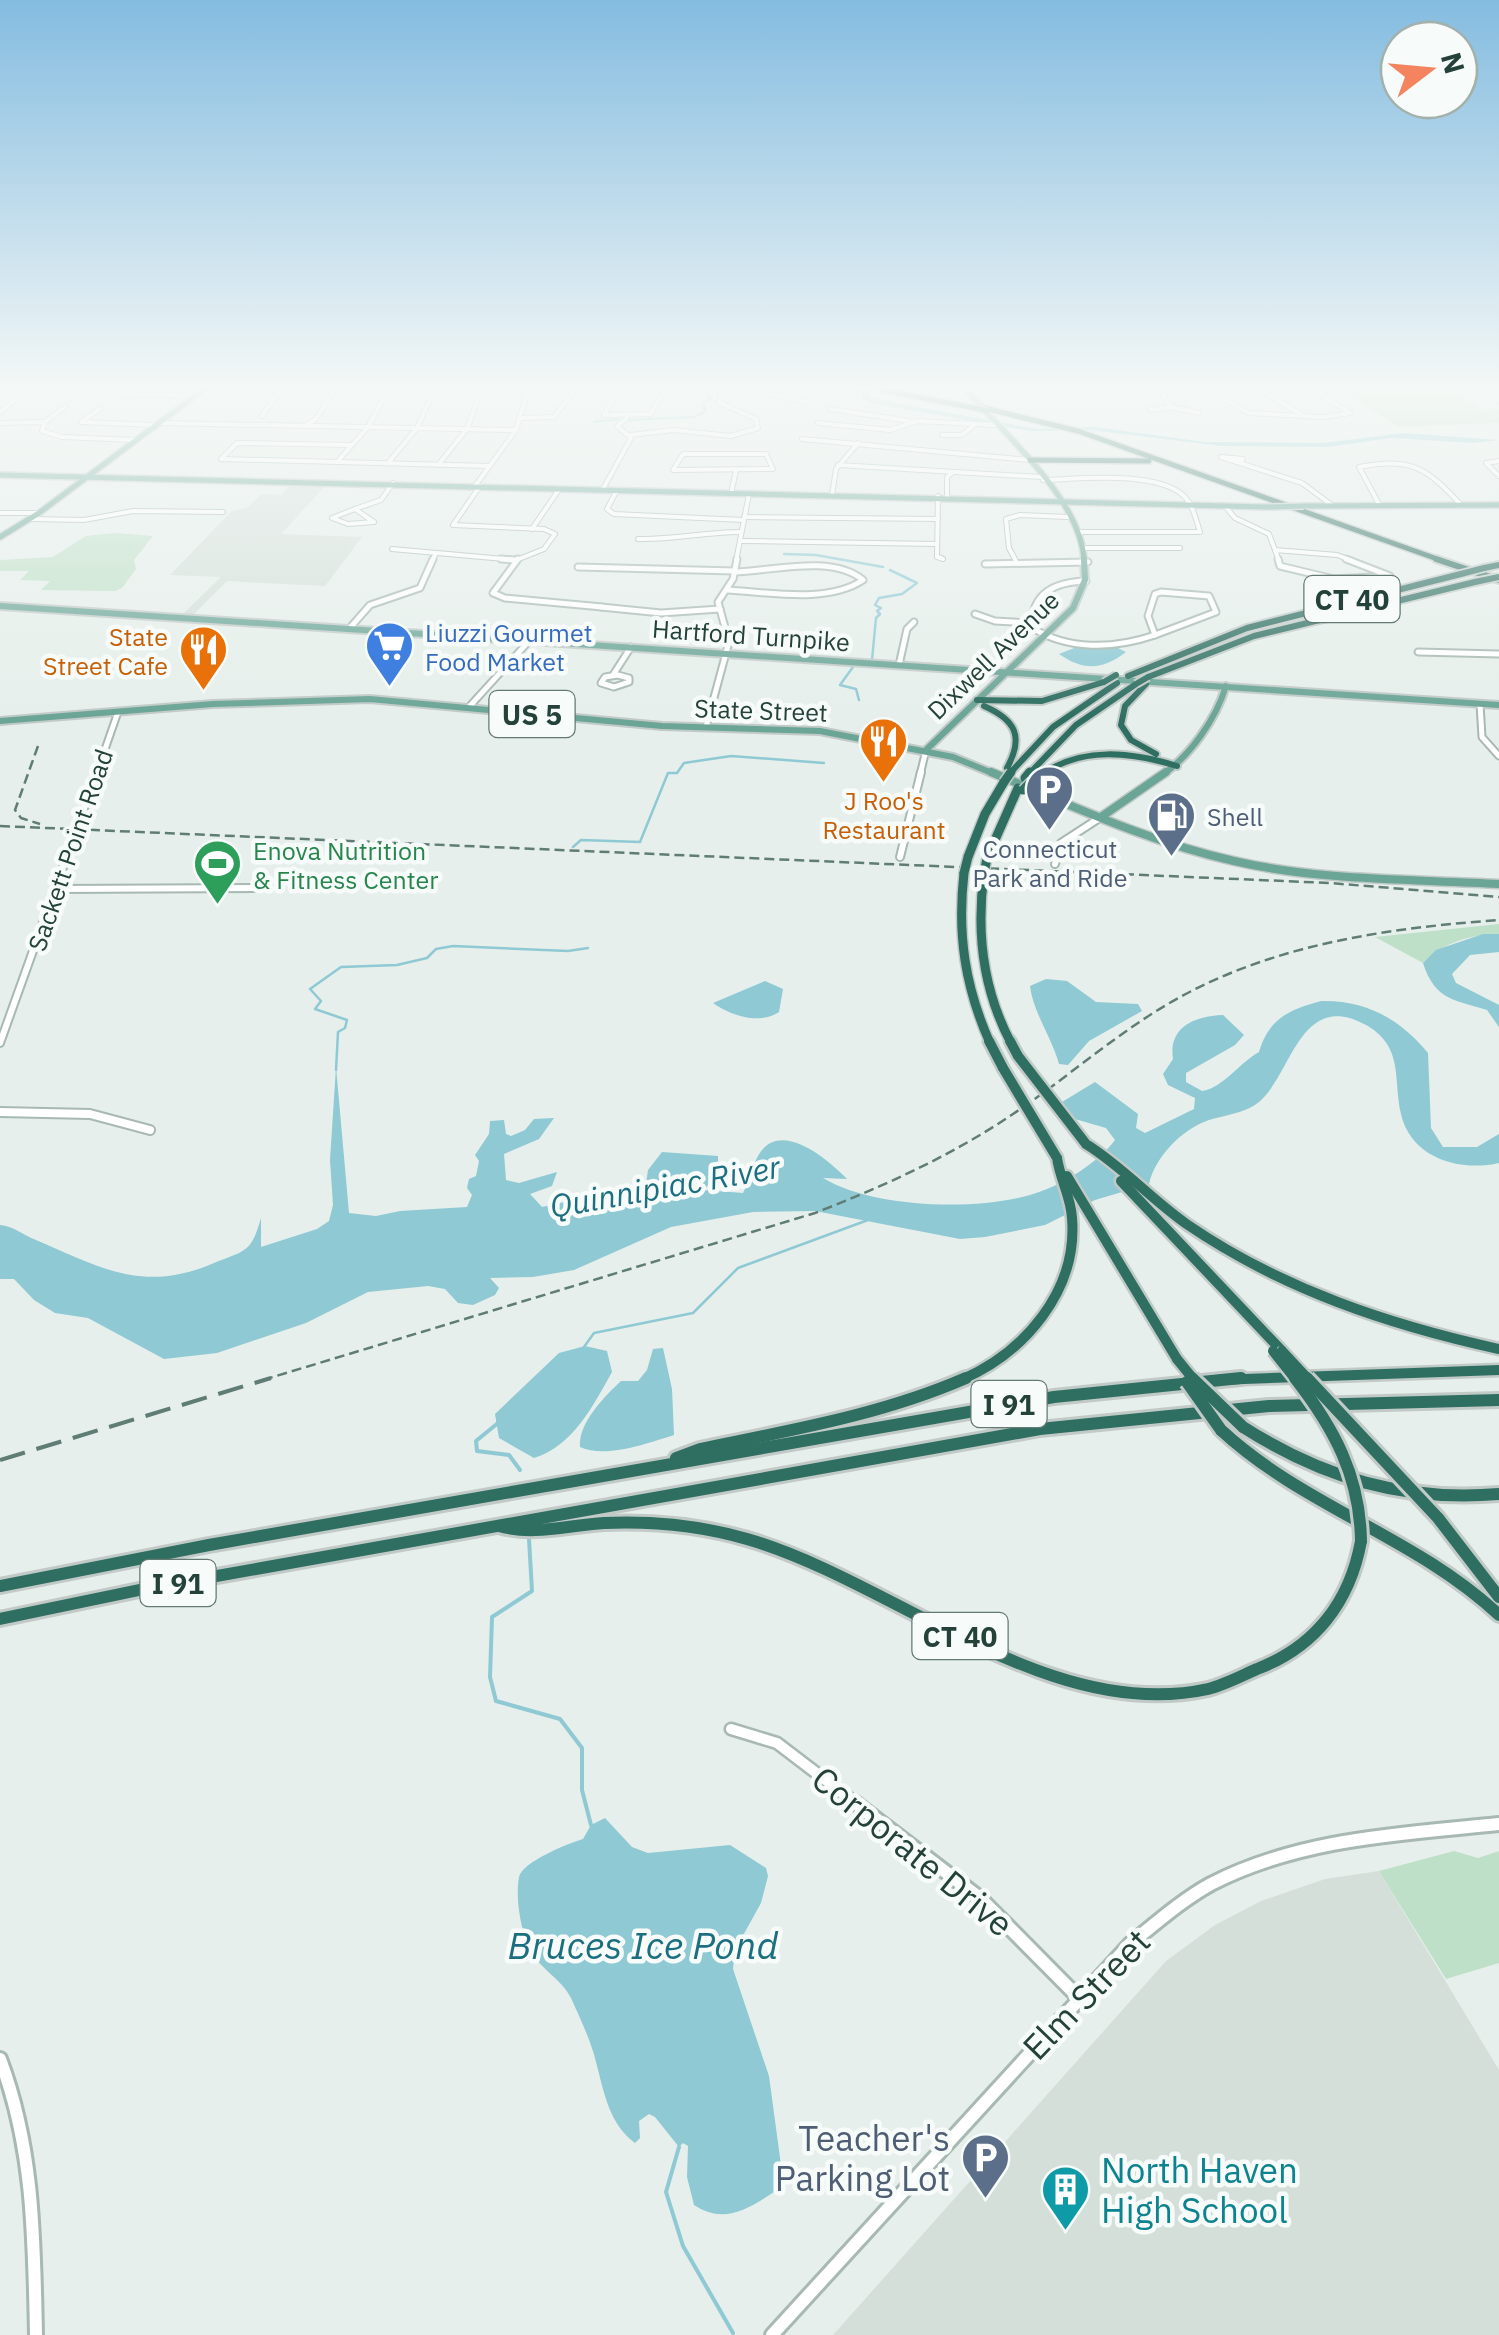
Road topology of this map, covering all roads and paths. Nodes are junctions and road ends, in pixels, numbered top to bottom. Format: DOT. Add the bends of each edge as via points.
graph roads {
  1 [pos="59,499"];
  2 [pos="382,499"];
  3 [pos="472,499"];
  4 [pos="552,499"];
  5 [pos="614,499"];
  6 [pos="748,499"];
  7 [pos="938,499"];
  8 [pos="1028,499"];
  9 [pos="1183,499"];
  10 [pos="1262,499"];
  11 [pos="1265,499"];
  12 [pos="1324,499"];
  13 [pos="1376,499"];
  14 [pos="1456,499"];
  15 [pos="1056,500"];
  16 [pos="1188,504"];
  17 [pos="1499,505"];
  18 [pos="1225,506"];
  19 [pos="1333,506"];
  20 [pos="1380,506"];
  21 [pos="1462,506"];
  22 [pos="355,509"];
  23 [pos="223,512"];
  24 [pos="0,514"];
  25 [pos="36,516"];
  26 [pos="1068,517"];
  27 [pos="743,518"];
  28 [pos="938,520"];
  29 [pos="532,528"];
  30 [pos="740,532"];
  31 [pos="1078,532"];
  32 [pos="0,537"];
  33 [pos="638,540"];
  34 [pos="740,541"];
  35 [pos="937,544"];
  36 [pos="1086,548"];
  37 [pos="1180,548"];
  38 [pos="392,549"];
  39 [pos="1275,550"];
  40 [pos="435,555"];
  41 [pos="937,556"];
  42 [pos="515,560"];
  43 [pos="1016,562"];
  44 [pos="1088,562"];
  45 [pos="985,564"];
  46 [pos="1499,565"];
  47 [pos="578,567"];
  48 [pos="735,572"];
  49 [pos="1499,580"];
  50 [pos="1086,582"];
  51 [pos="727,590"];
  52 [pos="0,606"];
  53 [pos="720,610"];
  54 [pos="975,614"];
  55 [pos="914,622"];
  56 [pos="1029,622"];
  57 [pos="1252,626"];
  58 [pos="349,629"];
  59 [pos="1155,635"];
  60 [pos="1044,636"];
  61 [pos="529,641"];
  62 [pos="631,648"];
  63 [pos="1418,652"];
  64 [pos="726,654"];
  65 [pos="1499,654"];
  66 [pos="899,665"];
  67 [pos="1007,672"];
  68 [pos="613,675"];
  69 [pos="1117,679"];
  70 [pos="1150,680"];
  71 [pos="1226,686"];
  72 [pos="975,702"];
  73 [pos="1480,704"];
  74 [pos="1499,705"];
  75 [pos="469,707"];
  76 [pos="118,712"];
  77 [pos="0,721"];
  78 [pos="706,727"];
  79 [pos="926,750"];
  80 [pos="1499,756"];
  81 [pos="1178,764"];
  82 [pos="1008,771"];
  83 [pos="1028,779"];
  84 [pos="1101,818"];
  85 [pos="900,857"];
  86 [pos="1054,864"];
  87 [pos="1499,884"];
  88 [pos="57,888"];
  89 [pos="267,888"];
  90 [pos="0,1044"];
  91 [pos="0,1112"];
  92 [pos="150,1130"];
  93 [pos="1056,1158"];
  94 [pos="1155,1209"];
  95 [pos="1499,1349"];
  96 [pos="1277,1351"];
  97 [pos="1175,1358"];
  98 [pos="1499,1370"];
  99 [pos="1499,1400"];
  100 [pos="663,1464"];
  101 [pos="1499,1494"];
  102 [pos="498,1525"];
  103 [pos="0,1586"];
  104 [pos="1499,1597"];
  105 [pos="1499,1616"];
  106 [pos="0,1619"];
  107 [pos="731,1729"];
  108 [pos="1499,1824"];
  109 [pos="1079,1998"];
  110 [pos="0,2060"];
  111 [pos="36,2335"];
  112 [pos="772,2335"];
  1 -- 25 [label="main road"];
  2 -- 22 [label="street"];
  3 -- 29 [label="street" via="453,525"];
  4 -- 29 [label="street"];
  5 -- 27 [label="street" via="608,509 613,512"];
  6 -- 27 [label="street"];
  7 -- 28 [label="street"];
  8 -- 15 [label="main road"];
  9 -- 16 [label="street"];
  10 -- 49 [label="highway"];
  11 -- 49 [label="highway"];
  12 -- 19 [label="street"];
  13 -- 20 [label="street"];
  14 -- 21 [label="street"];
  15 -- 16 [label="main road"];
  15 -- 26 [label="main road, Dixwell Avenue"];
  16 -- 18 [label="main road"];
  16 -- 31 [label="street" via="1200,532"];
  17 -- 21 [label="main road"];
  18 -- 19 [label="main road, bridge"];
  18 -- 39 [label="street" via="1269,534"];
  19 -- 20 [label="main road"];
  20 -- 21 [label="main road"];
  22 -- 22 [label="street" via="374,522 333,520 338,514"];
  23 -- 25 [label="street" via="132,511 84,520"];
  24 -- 25 [label="street"];
  25 -- 32 [label="main road"];
  26 -- 31 [label="main road, Dixwell Avenue"];
  26 -- 43 [label="street" via="1006,519"];
  27 -- 28 [label="street"];
  27 -- 30 [label="street"];
  28 -- 35 [label="street"];
  29 -- 42 [label="street" via="556,534 544,549"];
  30 -- 33 [label="street"];
  30 -- 34 [label="street"];
  31 -- 36 [label="main road, Dixwell Avenue"];
  34 -- 35 [label="street"];
  34 -- 48 [label="street"];
  35 -- 41 [label="street"];
  36 -- 37 [label="street"];
  36 -- 44 [label="main road, Dixwell Avenue"];
  38 -- 40 [label="street"];
  39 -- 39 [label="street" via="1337,554 1390,576 1301,572 1280,566"];
  40 -- 42 [label="street"];
  40 -- 58 [label="street" via="420,588 370,605"];
  42 -- 53 [label="street" via="493,590 502,597 661,613"];
  43 -- 44 [label="street"];
  43 -- 45 [label="street"];
  44 -- 50 [label="main road, Dixwell Avenue"];
  46 -- 57 [label="highway, CT 40, bridge"];
  47 -- 48 [label="street"];
  48 -- 51 [label="street"];
  48 -- 51 [label="street" via="833,568 863,580 832,592"];
  49 -- 70 [label="highway, CT 40, bridge" via="1282,628 1188,659"];
  50 -- 56 [label="street" via="1038,594"];
  50 -- 60 [label="main road, Dixwell Avenue" via="1073,608"];
  51 -- 53 [label="street"];
  52 -- 58 [label="main road, Hartford Turnpike"];
  53 -- 64 [label="street"];
  54 -- 56 [label="street"];
  55 -- 66 [label="street"];
  56 -- 60 [label="street"];
  57 -- 69 [label="highway, CT 40"];
  57 -- 69 [label="highway" via="1189,642"];
  58 -- 61 [label="main road, Hartford Turnpike"];
  59 -- 59 [label="street" via="1213,616 1212,598 1156,593 1148,616"];
  59 -- 60 [label="street" via="1116,644"];
  60 -- 67 [label="main road, Dixwell Avenue"];
  61 -- 62 [label="main road, Hartford Turnpike"];
  61 -- 75 [label="street"];
  62 -- 64 [label="main road, Hartford Turnpike"];
  62 -- 68 [label="street"];
  63 -- 65 [label="street"];
  64 -- 66 [label="main road, Hartford Turnpike"];
  64 -- 78 [label="street"];
  66 -- 67 [label="main road, Hartford Turnpike"];
  67 -- 71 [label="main road, Hartford Turnpike"];
  67 -- 72 [label="main road, Dixwell Avenue"];
  68 -- 68 [label="street" via="601,683 629,682 626,676"];
  69 -- 72 [label="highway, bridge" via="1042,701"];
  69 -- 82 [label="highway, CT 40"];
  70 -- 81 [label="highway" via="1125,706 1122,730"];
  70 -- 83 [label="highway, bridge" via="1076,725"];
  71 -- 73 [label="main road, Hartford Turnpike"];
  71 -- 81 [label="main road"];
  72 -- 79 [label="main road, Dixwell Avenue"];
  72 -- 82 [label="highway" via="1001,714 1018,732"];
  73 -- 74 [label="main road, Hartford Turnpike"];
  73 -- 80 [label="street" via="1482,737"];
  75 -- 76 [label="main road, State Street / US 5" via="366,700"];
  75 -- 78 [label="main road, State Street / US 5"];
  76 -- 77 [label="main road, State Street / US 5"];
  76 -- 88 [label="street, Sackett Point Road"];
  78 -- 79 [label="main road, State Street / US 5" via="810,730"];
  79 -- 84 [label="main road, State Street / US 5" via="997,772"];
  79 -- 85 [label="street"];
  81 -- 83 [label="highway" via="1096,754"];
  81 -- 84 [label="main road"];
  82 -- 93 [label="highway, CT 40, bridge" via="964,873 965,978 979,1022"];
  83 -- 94 [label="highway, CT 40, bridge" via="1010,802 984,874 979,920 993,1006 1018,1056 1086,1144"];
  84 -- 86 [label="street" via="1061,844"];
  84 -- 87 [label="main road, State Street / US 5" via="1184,848 1275,869"];
  88 -- 89 [label="street"];
  88 -- 90 [label="street, Sackett Point Road"];
  91 -- 92 [label="street" via="90,1114"];
  93 -- 97 [label="highway"];
  93 -- 100 [label="highway, CT 40" via="1071,1204 1065,1277 1038,1323 1006,1354 969,1378 911,1401 700,1448"];
  94 -- 95 [label="highway" via="1315,1294"];
  94 -- 96 [label="highway, CT 40"];
  96 -- 102 [label="highway, CT 40, bridge" via="1344,1451 1359,1494 1361,1541 1355,1572 1320,1630 1294,1652 1228,1682 1150,1692 1089,1686 1030,1669 823,1566 751,1540 653,1524 523,1531"];
  96 -- 104 [label="highway, bridge" via="1438,1518"];
  97 -- 101 [label="highway, bridge" via="1243,1428 1313,1467 1369,1486 1436,1496"];
  97 -- 105 [label="highway, bridge" via="1221,1430 1252,1460 1442,1564"];
  98 -- 100 [label="highway, I 91" via="1127,1388"];
  99 -- 102 [label="highway, I 91" via="1306,1403 1114,1418"];
  100 -- 103 [label="highway, I 91"];
  102 -- 106 [label="highway, I 91"];
  107 -- 109 [label="street, Corporate Drive" via="778,1743 975,1894"];
  108 -- 109 [label="street, Elm Street" via="1321,1847 1246,1869 1158,1921"];
  109 -- 112 [label="street, Elm Street"];
  110 -- 111 [label="street" via="29,2170"];
}
